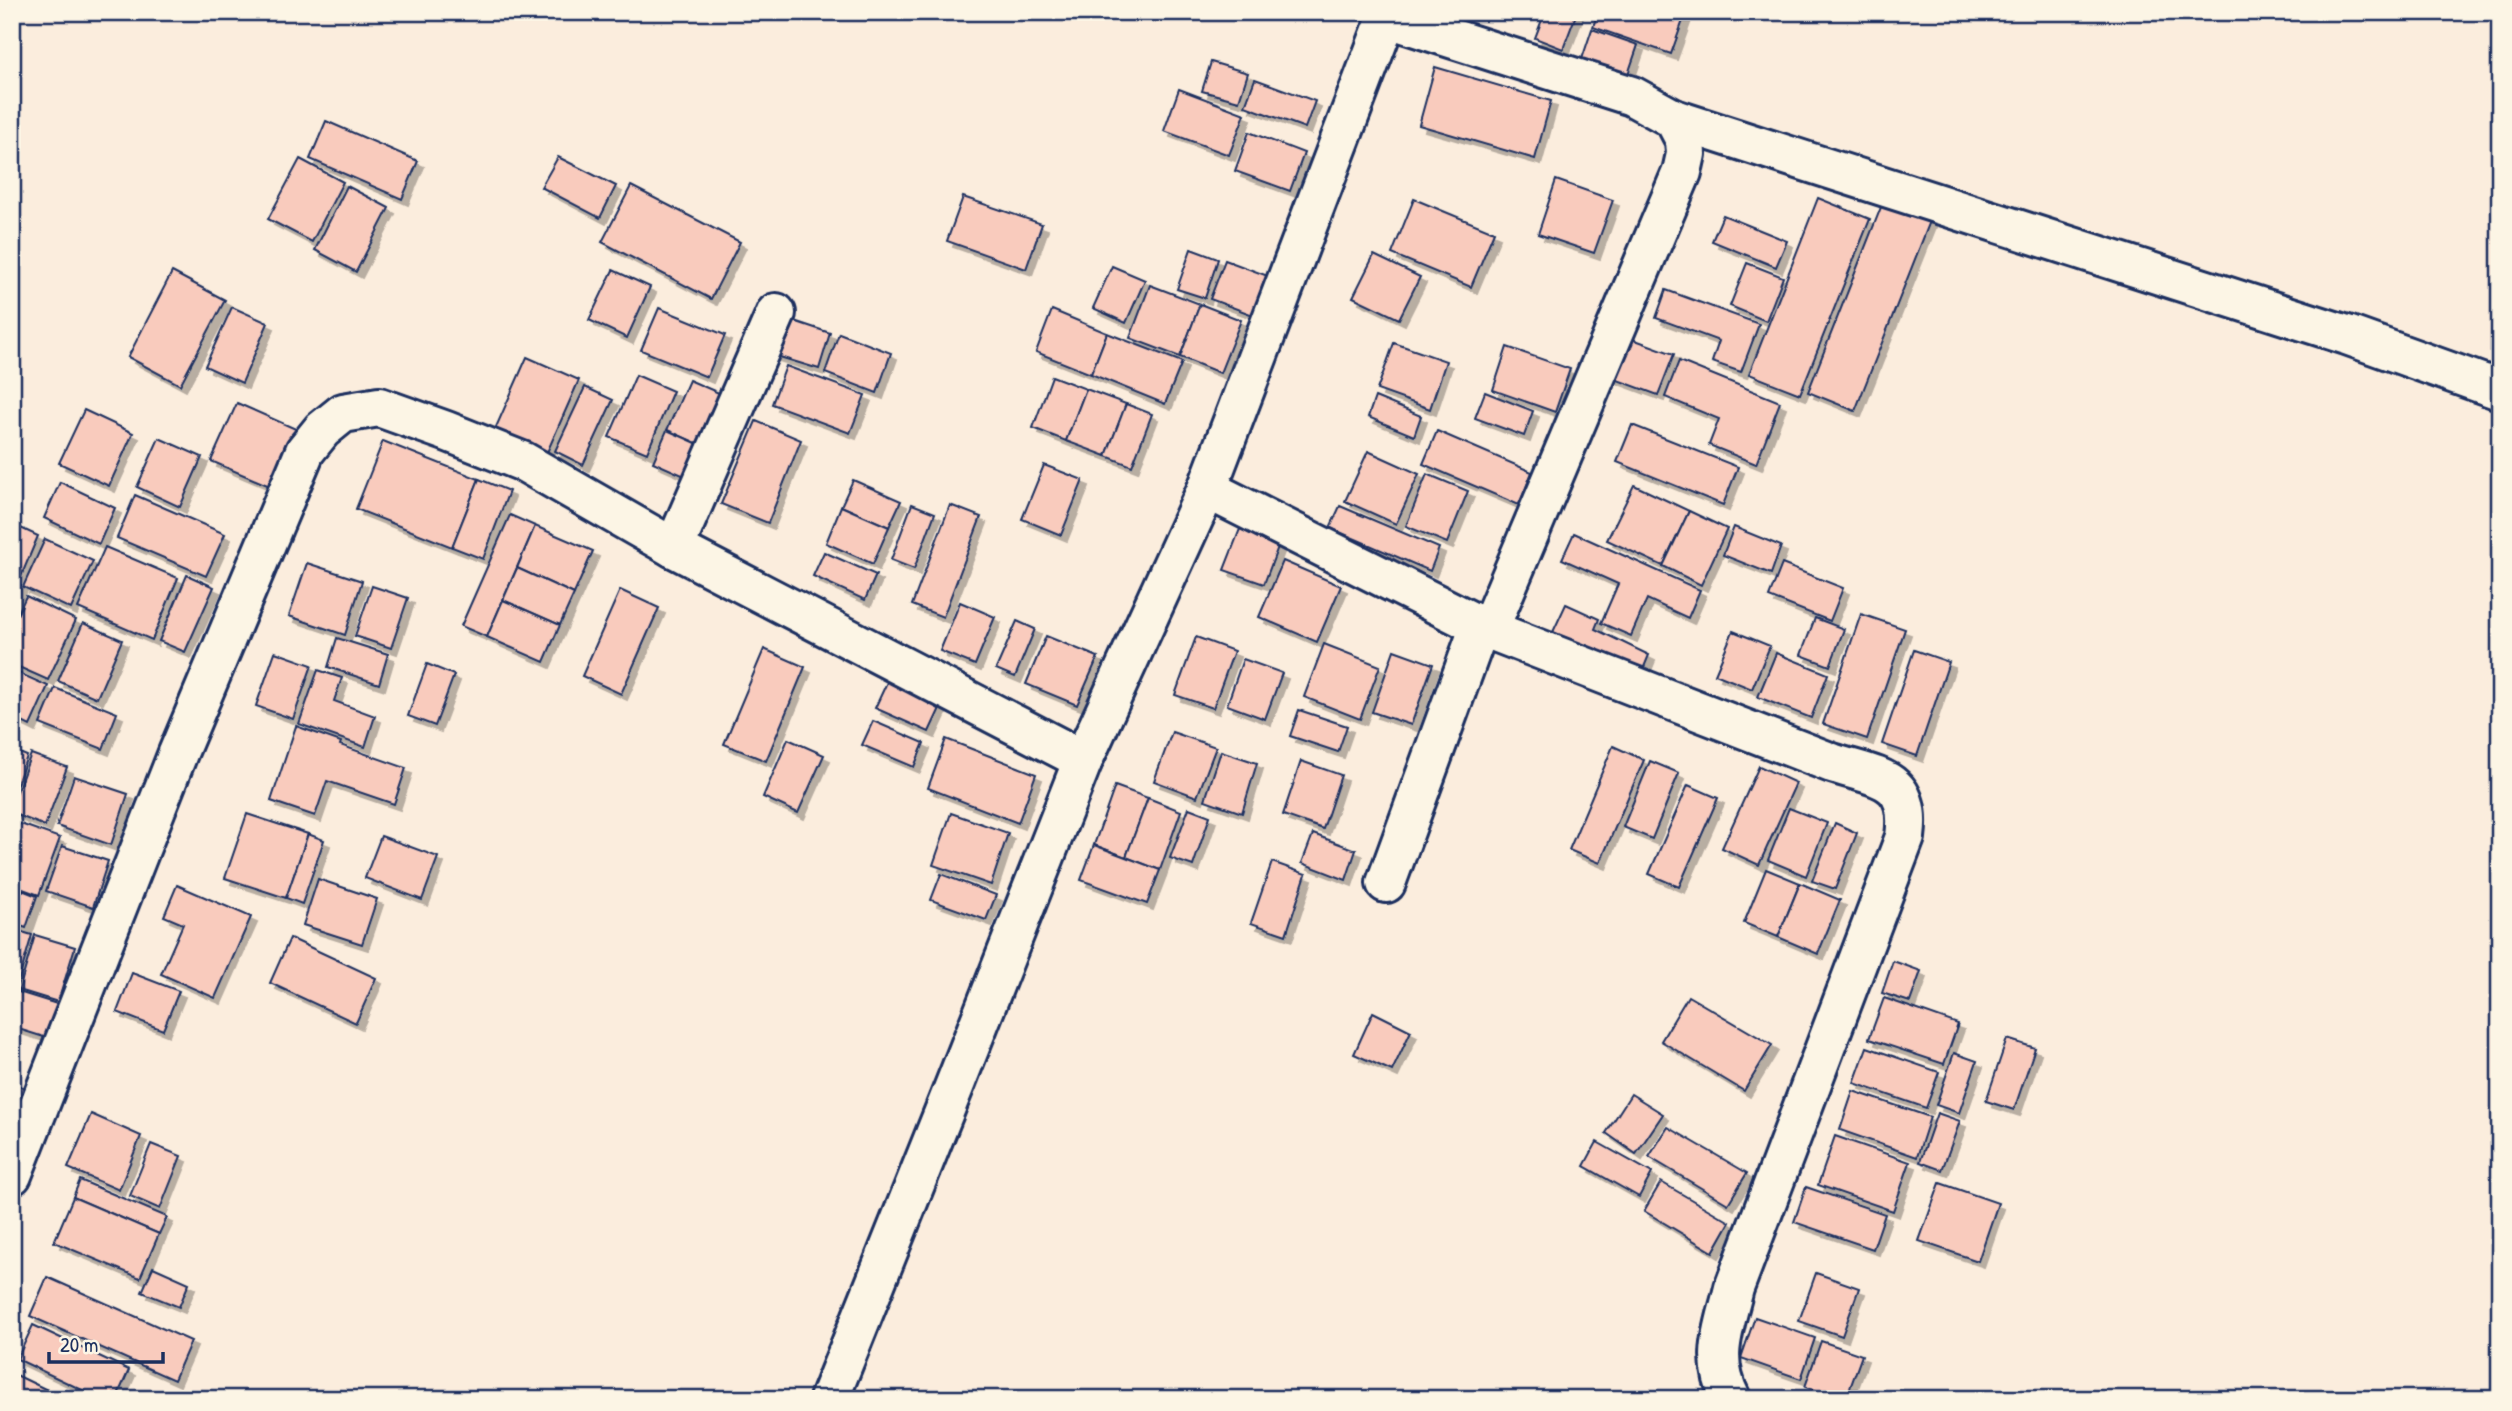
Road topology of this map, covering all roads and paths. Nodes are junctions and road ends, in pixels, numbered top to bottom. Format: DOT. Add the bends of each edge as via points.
graph roads {
  1 [pos="1389,15"];
  2 [pos="1674,119"];
  3 [pos="776,313"];
  4 [pos="2500,390"];
  5 [pos="1207,489"];
  6 [pos="674,548"];
  7 [pos="1484,627"];
  8 [pos="1083,760"];
  9 [pos="1386,883"];
  10 [pos="12,1175"];
  11 [pos="829,1399"];
  12 [pos="1731,1399"];
  1 -- 2 [label="street" via="1632,96"];
  1 -- 5 [label="street"];
  2 -- 4 [label="street" via="2347,335"];
  2 -- 7 [label="street" via="1685,140 1682,172"];
  3 -- 6 [label="street"];
  5 -- 7 [label="street"];
  5 -- 8 [label="street"];
  6 -- 8 [label="street"];
  6 -- 10 [label="street" via="524,462 379,407 343,413 322,430 305,451 184,741"];
  7 -- 9 [label="street"];
  7 -- 12 [label="street" via="1832,763 1890,781 1904,799 1908,816 1905,837 1734,1288 1718,1352"];
  8 -- 11 [label="street"];
}
